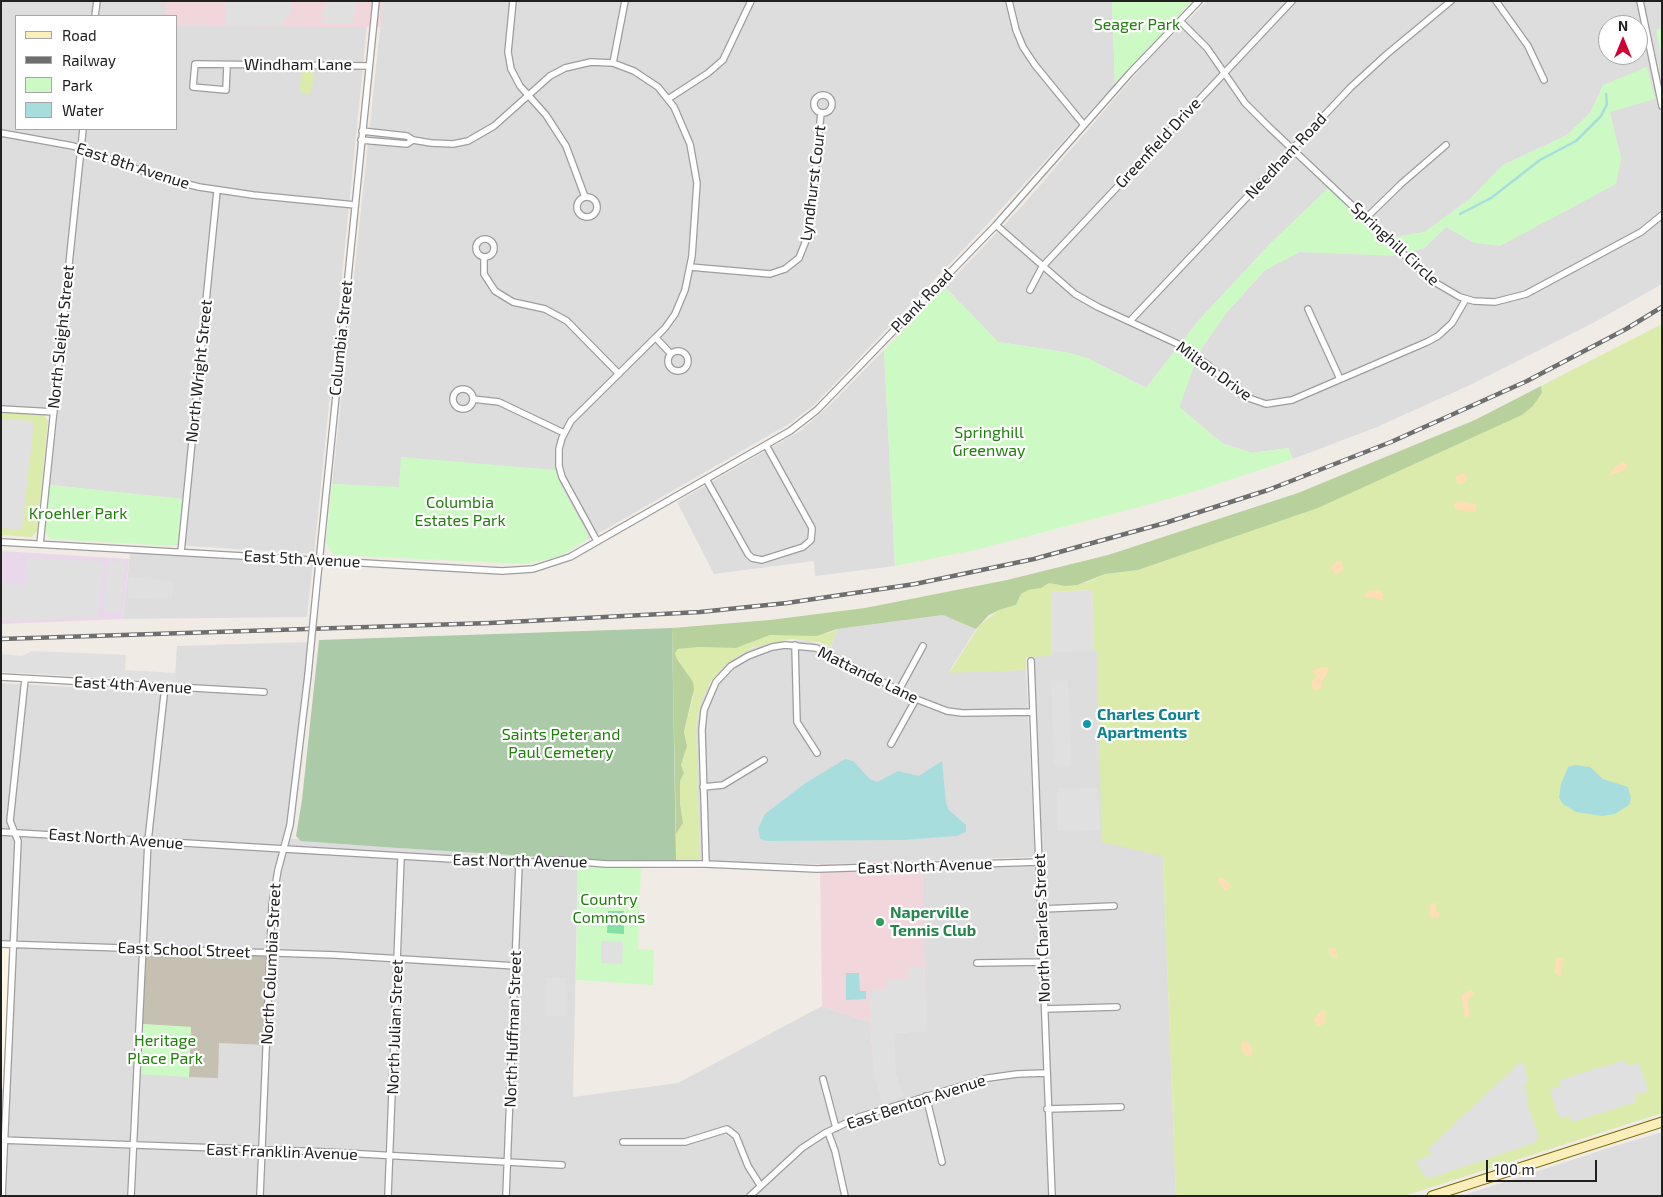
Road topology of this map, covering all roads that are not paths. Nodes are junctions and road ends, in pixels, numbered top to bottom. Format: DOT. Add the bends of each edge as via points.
graph roads {
  1 [pos="97,1"];
  2 [pos="376,1"];
  3 [pos="513,1"];
  4 [pos="625,1"];
  5 [pos="751,1"];
  6 [pos="1009,1"];
  7 [pos="1200,1"];
  8 [pos="1292,1"];
  9 [pos="1451,1"];
  10 [pos="1496,1"];
  11 [pos="1640,1"];
  12 [pos="95,15"];
  13 [pos="1180,20"];
  14 [pos="613,64"];
  15 [pos="227,65"];
  16 [pos="369,66"];
  17 [pos="1224,73"];
  18 [pos="1544,80"];
  19 [pos="528,95"];
  20 [pos="668,99"];
  21 [pos="1662,106"];
  22 [pos="821,113"];
  23 [pos="1084,125"];
  24 [pos="83,130"];
  25 [pos="362,131"];
  26 [pos="1,133"];
  27 [pos="361,140"];
  28 [pos="413,140"];
  29 [pos="1446,145"];
  30 [pos="81,148"];
  31 [pos="1293,149"];
  32 [pos="217,191"];
  33 [pos="585,197"];
  34 [pos="355,205"];
  35 [pos="1662,215"];
  36 [pos="1366,218"];
  37 [pos="996,225"];
  38 [pos="484,257"];
  39 [pos="690,267"];
  40 [pos="1042,267"];
  41 [pos="1030,290"];
  42 [pos="1466,299"];
  43 [pos="1308,309"];
  44 [pos="1130,322"];
  45 [pos="656,338"];
  46 [pos="671,354"];
  47 [pos="620,374"];
  48 [pos="1340,379"];
  49 [pos="473,399"];
  50 [pos="1,409"];
  51 [pos="54,412"];
  52 [pos="564,433"];
  53 [pos="766,444"];
  54 [pos="706,479"];
  55 [pos="597,541"];
  56 [pos="1,542"];
  57 [pos="40,544"];
  58 [pos="181,552"];
  59 [pos="320,560"];
  60 [pos="795,645"];
  61 [pos="923,646"];
  62 [pos="1031,661"];
  63 [pos="308,676"];
  64 [pos="1,677"];
  65 [pos="25,678"];
  66 [pos="165,686"];
  67 [pos="899,690"];
  68 [pos="264,692"];
  69 [pos="916,699"];
  70 [pos="1033,712"];
  71 [pos="891,744"];
  72 [pos="816,754"];
  73 [pos="764,760"];
  74 [pos="703,787"];
  75 [pos="1,832"];
  76 [pos="14,833"];
  77 [pos="148,841"];
  78 [pos="285,850"];
  79 [pos="402,857"];
  80 [pos="1039,862"];
  81 [pos="519,863"];
  82 [pos="706,864"];
  83 [pos="1114,906"];
  84 [pos="1042,909"];
  85 [pos="1,944"];
  86 [pos="13,944"];
  87 [pos="143,949"];
  88 [pos="270,953"];
  89 [pos="397,959"];
  90 [pos="1043,962"];
  91 [pos="977,963"];
  92 [pos="516,966"];
  93 [pos="1117,1007"];
  94 [pos="1045,1009"];
  95 [pos="1046,1073"];
  96 [pos="823,1079"];
  97 [pos="926,1096"];
  98 [pos="1121,1107"];
  99 [pos="1047,1109"];
  100 [pos="1662,1122"];
  101 [pos="836,1128"];
  102 [pos="828,1132"];
  103 [pos="3,1140"];
  104 [pos="623,1142"];
  105 [pos="133,1146"];
  106 [pos="262,1150"];
  107 [pos="390,1156"];
  108 [pos="508,1162"];
  109 [pos="942,1162"];
  110 [pos="562,1165"];
  111 [pos="760,1184"];
  112 [pos="2,1196"];
  113 [pos="131,1196"];
  114 [pos="260,1196"];
  115 [pos="388,1196"];
  116 [pos="506,1196"];
  117 [pos="750,1196"];
  118 [pos="845,1196"];
  119 [pos="1052,1196"];
  120 [pos="1432,1196"];
  1 -- 12 [label="street"];
  2 -- 16 [label="street, Columbia Street"];
  3 -- 19 [label="street" via="509,63 513,75"];
  4 -- 14 [label="street"];
  5 -- 20 [label="street" via="722,60"];
  6 -- 23 [label="street" via="1023,47"];
  7 -- 13 [label="street, Plank Road"];
  8 -- 17 [label="street, Greenfield Drive"];
  9 -- 31 [label="street, Needham Road" via="1373,66"];
  10 -- 18 [label="street" via="1528,46"];
  11 -- 21 [label="street"];
  13 -- 17 [label="street, Springhill Circle" via="1207,48"];
  13 -- 23 [label="street, Plank Road"];
  14 -- 19 [label="street" via="591,62 564,68"];
  14 -- 20 [label="street" via="644,76"];
  15 -- 15 [label="street, Windham Lane" via="226,90 193,87 196,64"];
  15 -- 16 [label="street, Windham Lane"];
  16 -- 25 [label="street, Columbia Street"];
  17 -- 31 [label="street, Springhill Circle" via="1245,103"];
  17 -- 40 [label="street, Greenfield Drive"];
  19 -- 28 [label="street" via="494,126 474,139 453,144"];
  19 -- 33 [label="street" via="566,146"];
  20 -- 39 [label="street" via="688,136 696,170 697,204"];
  22 -- 39 [label="street, Lyndhurst Court" via="809,233 799,258 785,269 770,274"];
  23 -- 37 [label="street, Plank Road"];
  24 -- 30 [label="street, North Sleight Street"];
  25 -- 27 [label="street, Columbia Street"];
  25 -- 28 [label="street" via="407,136"];
  26 -- 30 [label="street, East 8th Avenue"];
  27 -- 28 [label="street" via="407,144"];
  27 -- 34 [label="street, Columbia Street"];
  29 -- 36 [label="street"];
  30 -- 32 [label="street, East 8th Avenue" via="156,176"];
  30 -- 51 [label="street, North Sleight Street"];
  31 -- 36 [label="street, Springhill Circle"];
  31 -- 44 [label="street, Needham Road"];
  32 -- 34 [label="street, East 8th Avenue"];
  32 -- 58 [label="street, North Wright Street"];
  34 -- 59 [label="street, Columbia Street"];
  35 -- 42 [label="street, Springhill Circle" via="1641,232 1526,294 1495,302"];
  36 -- 42 [label="street, Springhill Circle" via="1431,280"];
  37 -- 40 [label="street, Milton Drive"];
  37 -- 53 [label="street, Plank Road" via="817,410"];
  38 -- 47 [label="street" via="484,274 494,291 513,302 545,309 567,321"];
  39 -- 45 [label="street" via="679,306"];
  40 -- 41 [label="street, Greenfield Drive"];
  40 -- 44 [label="street, Milton Drive" via="1075,294"];
  42 -- 48 [label="street, Milton Drive" via="1452,323 1438,336"];
  43 -- 48 [label="street"];
  44 -- 48 [label="street, Milton Drive" via="1178,344 1243,396 1257,402 1283,403"];
  45 -- 46 [label="street"];
  45 -- 47 [label="street"];
  47 -- 52 [label="street" via="577,415"];
  49 -- 52 [label="street" via="499,402"];
  50 -- 51 [label="street"];
  51 -- 57 [label="street, North Sleight Street"];
  52 -- 55 [label="street" via="559,453 560,472"];
  53 -- 54 [label="street, Plank Road"];
  53 -- 54 [label="street" via="812,528 811,540 803,547 762,560 752,558"];
  54 -- 55 [label="street, Plank Road"];
  55 -- 59 [label="street, East 5th Avenue" via="564,559 526,570"];
  56 -- 57 [label="street, East 5th Avenue"];
  57 -- 58 [label="street, East 5th Avenue"];
  58 -- 59 [label="street, East 5th Avenue"];
  59 -- 63 [label="street, Columbia Street, bridge"];
  60 -- 67 [label="street, Mattande Lane" via="830,654"];
  60 -- 72 [label="street" via="798,722"];
  60 -- 74 [label="street, Mattande Lane" via="772,647 748,656 731,666 716,682 702,719"];
  61 -- 67 [label="street"];
  62 -- 70 [label="street, North Charles Street"];
  63 -- 78 [label="street, North Columbia Street"];
  64 -- 65 [label="street, East 4th Avenue"];
  65 -- 66 [label="street, East 4th Avenue"];
  65 -- 76 [label="street" via="10,821"];
  66 -- 68 [label="street, East 4th Avenue"];
  66 -- 77 [label="street"];
  67 -- 69 [label="street, Mattande Lane"];
  69 -- 70 [label="street, Mattande Lane" via="962,713"];
  69 -- 71 [label="street"];
  70 -- 80 [label="street, North Charles Street"];
  73 -- 74 [label="street" via="723,785"];
  74 -- 82 [label="street, Mattande Lane"];
  75 -- 76 [label="street, East North Avenue"];
  76 -- 77 [label="street, East North Avenue"];
  76 -- 86 [label="street" via="18,841"];
  77 -- 78 [label="street, East North Avenue"];
  77 -- 87 [label="street"];
  78 -- 79 [label="street, East North Avenue"];
  78 -- 88 [label="street, North Columbia Street" via="272,905"];
  79 -- 81 [label="street, East North Avenue"];
  79 -- 89 [label="street, North Julian Street"];
  80 -- 82 [label="street, East North Avenue" via="817,869"];
  80 -- 84 [label="street, North Charles Street"];
  81 -- 82 [label="street, East North Avenue" via="558,860 606,864"];
  81 -- 92 [label="street, North Huffman Street"];
  83 -- 84 [label="street"];
  84 -- 90 [label="street, North Charles Street"];
  85 -- 86 [label="street, East School Street"];
  86 -- 87 [label="street, East School Street"];
  86 -- 103 [label="street"];
  87 -- 88 [label="street, East School Street"];
  87 -- 105 [label="street"];
  88 -- 89 [label="street, East School Street"];
  88 -- 106 [label="street, North Columbia Street"];
  89 -- 92 [label="street, East School Street"];
  89 -- 107 [label="street, North Julian Street"];
  90 -- 91 [label="street"];
  90 -- 94 [label="street, North Charles Street"];
  92 -- 108 [label="street, North Huffman Street"];
  93 -- 94 [label="street"];
  94 -- 95 [label="street, North Charles Street"];
  95 -- 97 [label="street, East Benton Avenue" via="998,1076"];
  95 -- 99 [label="street, North Charles Street"];
  96 -- 101 [label="street"];
  97 -- 101 [label="street, East Benton Avenue" via="859,1117"];
  97 -- 109 [label="street"];
  98 -- 99 [label="street"];
  99 -- 119 [label="street, North Charles Street"];
  100 -- 120 [label="main road"];
  101 -- 102 [label="street, East Benton Avenue"];
  102 -- 111 [label="street, East Benton Avenue" via="790,1157"];
  102 -- 118 [label="street"];
  103 -- 105 [label="street, East Franklin Avenue"];
  103 -- 112 [label="street"];
  104 -- 111 [label="street" via="685,1142 727,1129 736,1136 748,1166"];
  105 -- 106 [label="street, East Franklin Avenue"];
  105 -- 113 [label="street"];
  106 -- 107 [label="street, East Franklin Avenue"];
  106 -- 114 [label="street, North Columbia Street"];
  107 -- 108 [label="street, East Franklin Avenue"];
  107 -- 115 [label="street, North Julian Street"];
  108 -- 110 [label="street, East Franklin Avenue"];
  108 -- 116 [label="street, North Huffman Street"];
  111 -- 117 [label="street, East Benton Avenue"];
}
